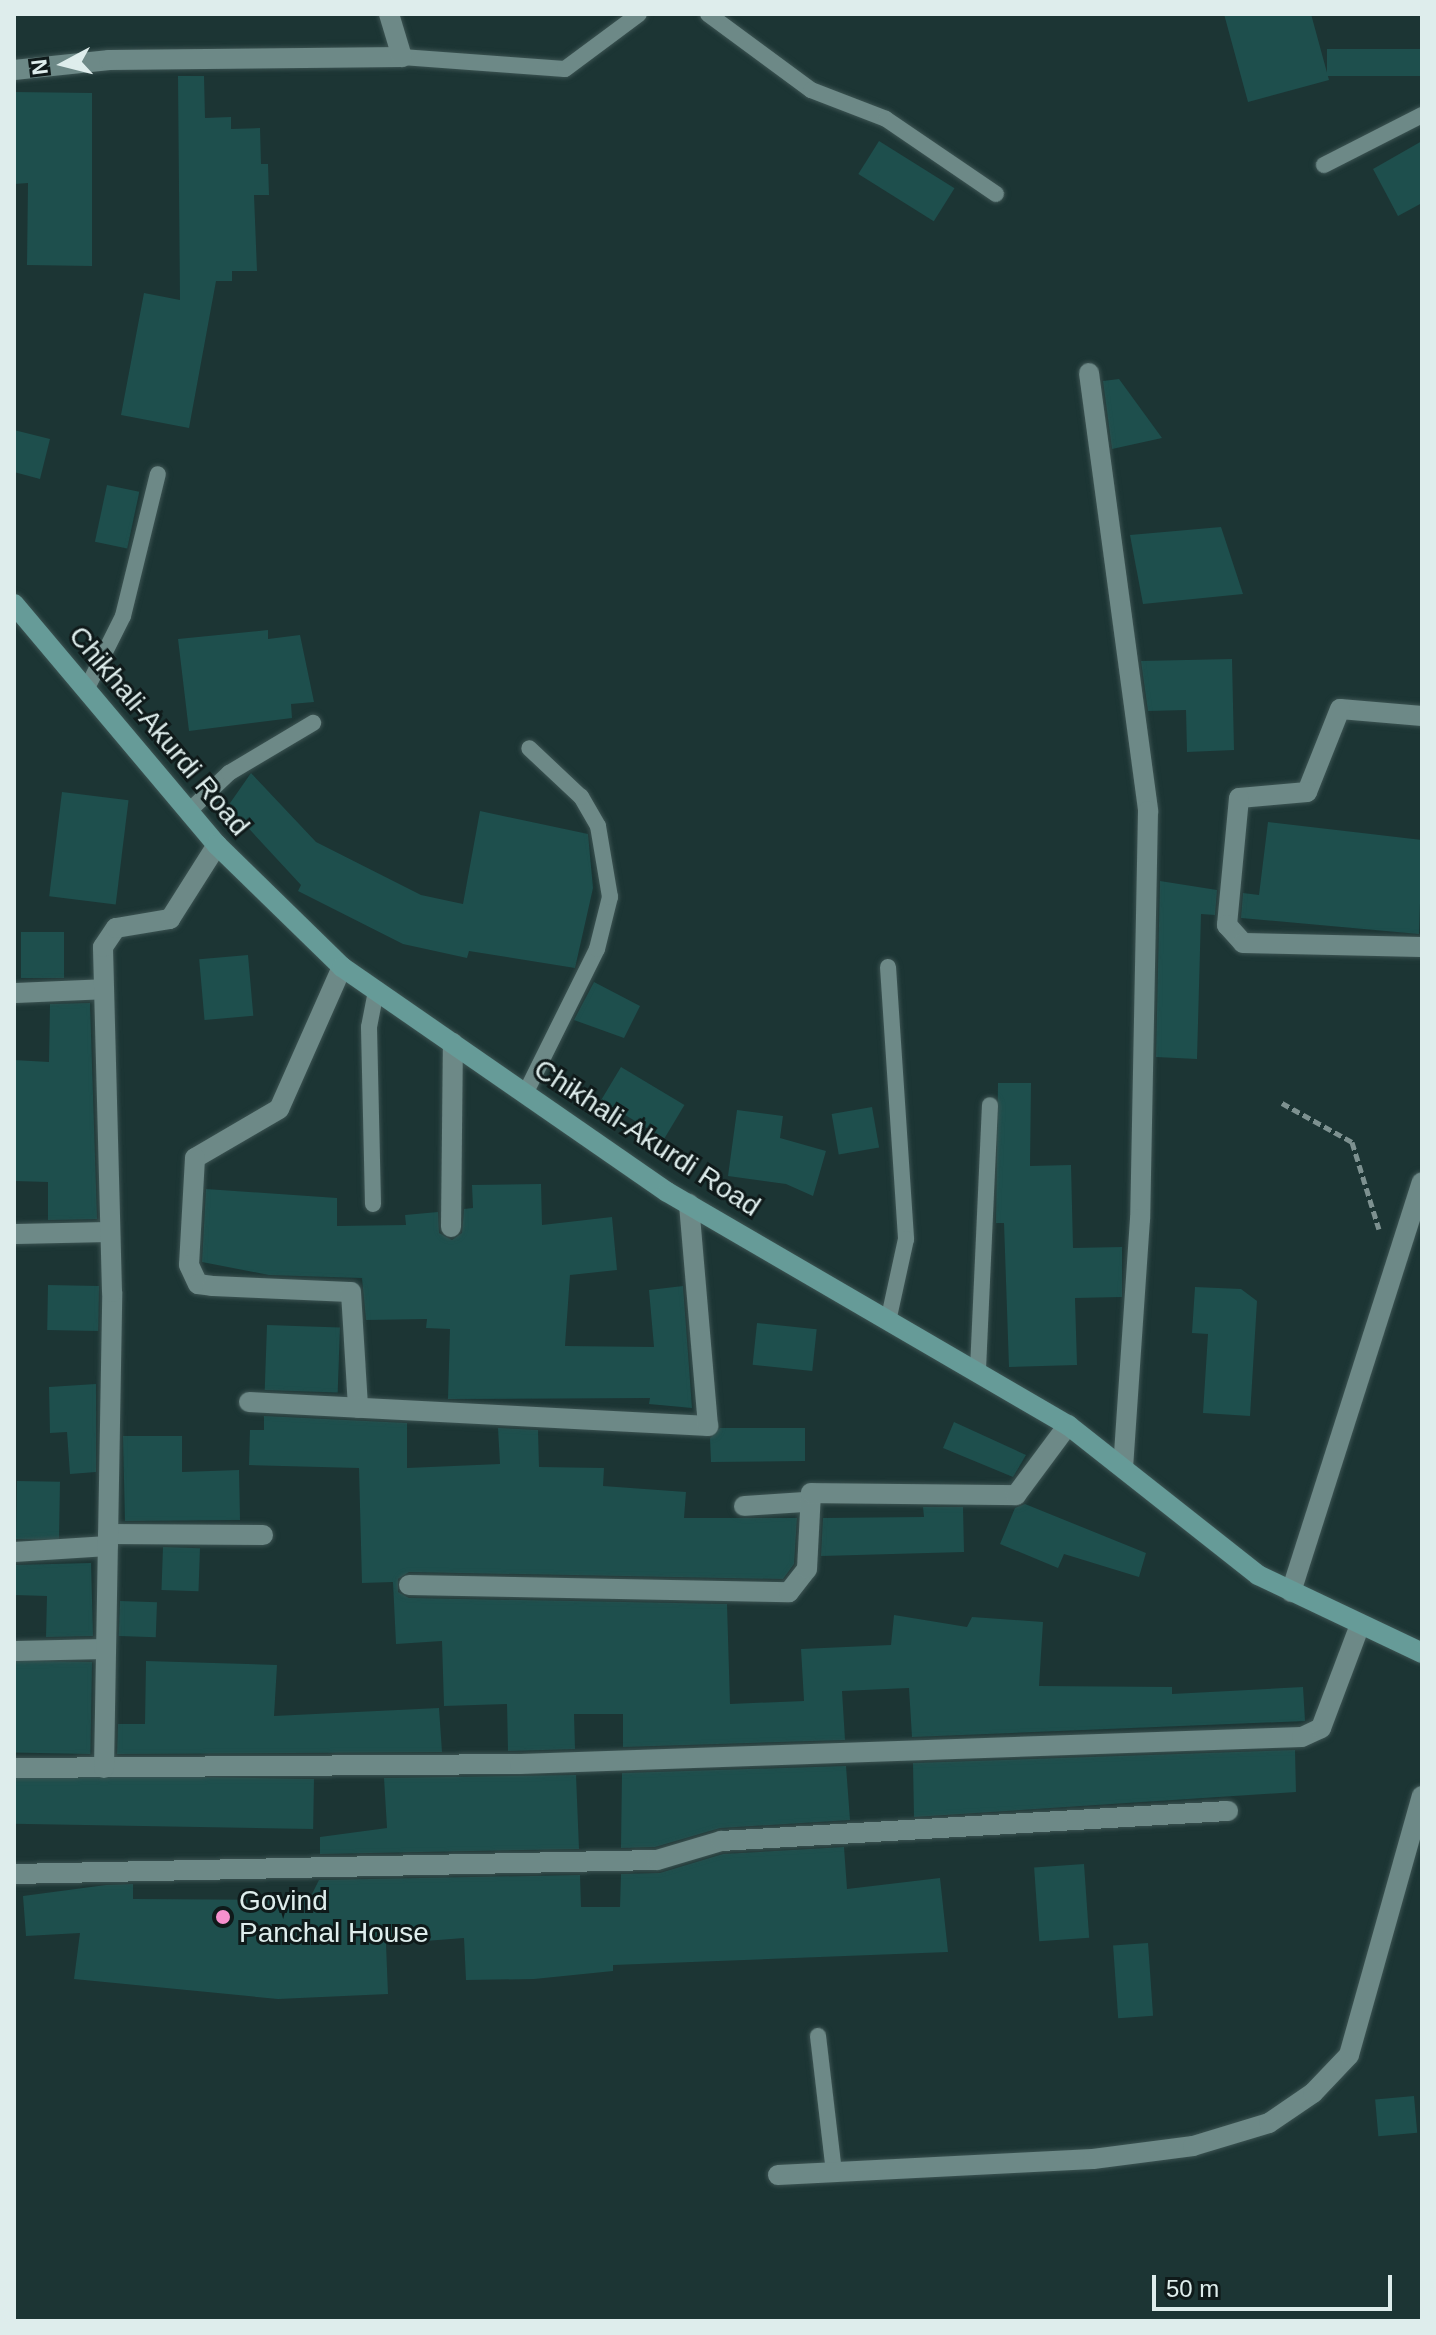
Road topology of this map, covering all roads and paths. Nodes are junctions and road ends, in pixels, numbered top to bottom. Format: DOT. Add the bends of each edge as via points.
graph roads {
  1 [pos="389,14"];
  2 [pos="639,14"];
  3 [pos="708,14"];
  4 [pos="402,57"];
  5 [pos="14,70"];
  6 [pos="1422,115"];
  7 [pos="1324,165"];
  8 [pos="996,194"];
  9 [pos="1089,373"];
  10 [pos="158,474"];
  11 [pos="14,604"];
  12 [pos="86,690"];
  13 [pos="1422,716"];
  14 [pos="313,723"];
  15 [pos="529,748"];
  16 [pos="188,812"];
  17 [pos="217,845"];
  18 [pos="1422,947"];
  19 [pos="342,967"];
  20 [pos="888,967"];
  21 [pos="104,989"];
  22 [pos="376,990"];
  23 [pos="14,993"];
  24 [pos="453,1043"];
  25 [pos="526,1092"];
  26 [pos="1282,1103"];
  27 [pos="990,1105"];
  28 [pos="1422,1182"];
  29 [pos="373,1204"];
  30 [pos="689,1204"];
  31 [pos="451,1227"];
  32 [pos="110,1232"];
  33 [pos="14,1234"];
  34 [pos="1393,1272"];
  35 [pos="889,1317"];
  36 [pos="978,1369"];
  37 [pos="249,1402"];
  38 [pos="358,1408"];
  39 [pos="1068,1425"];
  40 [pos="1123,1466"];
  41 [pos="806,1502"];
  42 [pos="744,1506"];
  43 [pos="263,1535"];
  44 [pos="108,1540"];
  45 [pos="14,1552"];
  46 [pos="409,1585"];
  47 [pos="1291,1592"];
  48 [pos="1360,1625"];
  49 [pos="106,1649"];
  50 [pos="14,1651"];
  51 [pos="1422,1653"];
  52 [pos="14,1768"];
  53 [pos="104,1768"];
  54 [pos="1422,1796"];
  55 [pos="1228,1811"];
  56 [pos="14,1874"];
  57 [pos="818,2036"];
  58 [pos="834,2172"];
  59 [pos="778,2175"];
  1 -- 4 [label="street"];
  2 -- 4 [label="lane" via="565,69"];
  3 -- 8 [label="lane" via="811,90 886,119"];
  4 -- 5 [label="street" via="109,60"];
  6 -- 7 [label="lane"];
  9 -- 40 [label="street" via="1148,811 1140,1219"];
  10 -- 12 [label="lane" via="123,616"];
  11 -- 12 [label="main road, Chikhali-Akurdi Road"];
  12 -- 16 [label="main road, Chikhali-Akurdi Road"];
  13 -- 18 [label="street" via="1340,709 1307,792 1239,798 1227,925 1243,943"];
  14 -- 16 [label="lane" via="229,773"];
  15 -- 25 [label="lane" via="581,797 598,826 610,897 597,949"];
  16 -- 17 [label="main road, Chikhali-Akurdi Road"];
  17 -- 19 [label="main road, Chikhali-Akurdi Road"];
  17 -- 21 [label="street" via="170,919 106,932"];
  19 -- 22 [label="main road, Chikhali-Akurdi Road"];
  19 -- 38 [label="street" via="279,1109 195,1158 189,1265 198,1284 351,1292"];
  20 -- 35 [label="lane" via="906,1239"];
  21 -- 23 [label="street"];
  21 -- 32 [label="street"];
  22 -- 24 [label="main road, Chikhali-Akurdi Road"];
  22 -- 29 [label="lane" via="369,1027"];
  24 -- 25 [label="main road, Chikhali-Akurdi Road"];
  24 -- 31 [label="street"];
  25 -- 30 [label="main road, Chikhali-Akurdi Road"];
  26 -- 34 [label="path" via="1352,1142"];
  27 -- 36 [label="lane"];
  28 -- 34 [label="street"];
  30 -- 35 [label="main road, Chikhali-Akurdi Road"];
  30 -- 38 [label="street" via="708,1426"];
  32 -- 33 [label="street"];
  32 -- 44 [label="street"];
  34 -- 47 [label="street"];
  35 -- 36 [label="main road, Chikhali-Akurdi Road"];
  36 -- 39 [label="main road, Chikhali-Akurdi Road"];
  37 -- 38 [label="street"];
  39 -- 40 [label="main road, Chikhali-Akurdi Road"];
  39 -- 41 [label="street" via="1016,1495 821,1488"];
  40 -- 47 [label="main road, Chikhali-Akurdi Road" via="1194,1531"];
  41 -- 42 [label="street"];
  41 -- 46 [label="street" via="807,1569 789,1592"];
  43 -- 44 [label="street"];
  44 -- 45 [label="street"];
  44 -- 49 [label="street"];
  47 -- 48 [label="main road, Chikhali-Akurdi Road"];
  48 -- 51 [label="main road, Chikhali-Akurdi Road"];
  48 -- 53 [label="street" via="1321,1728 1302,1737 520,1764"];
  49 -- 50 [label="street"];
  49 -- 53 [label="street"];
  52 -- 53 [label="street"];
  54 -- 58 [label="street" via="1349,2055 1313,2093 1269,2123 1193,2146 1093,2159"];
  55 -- 56 [label="street" via="721,1841 657,1860"];
  57 -- 58 [label="lane"];
  58 -- 59 [label="street"];
}
